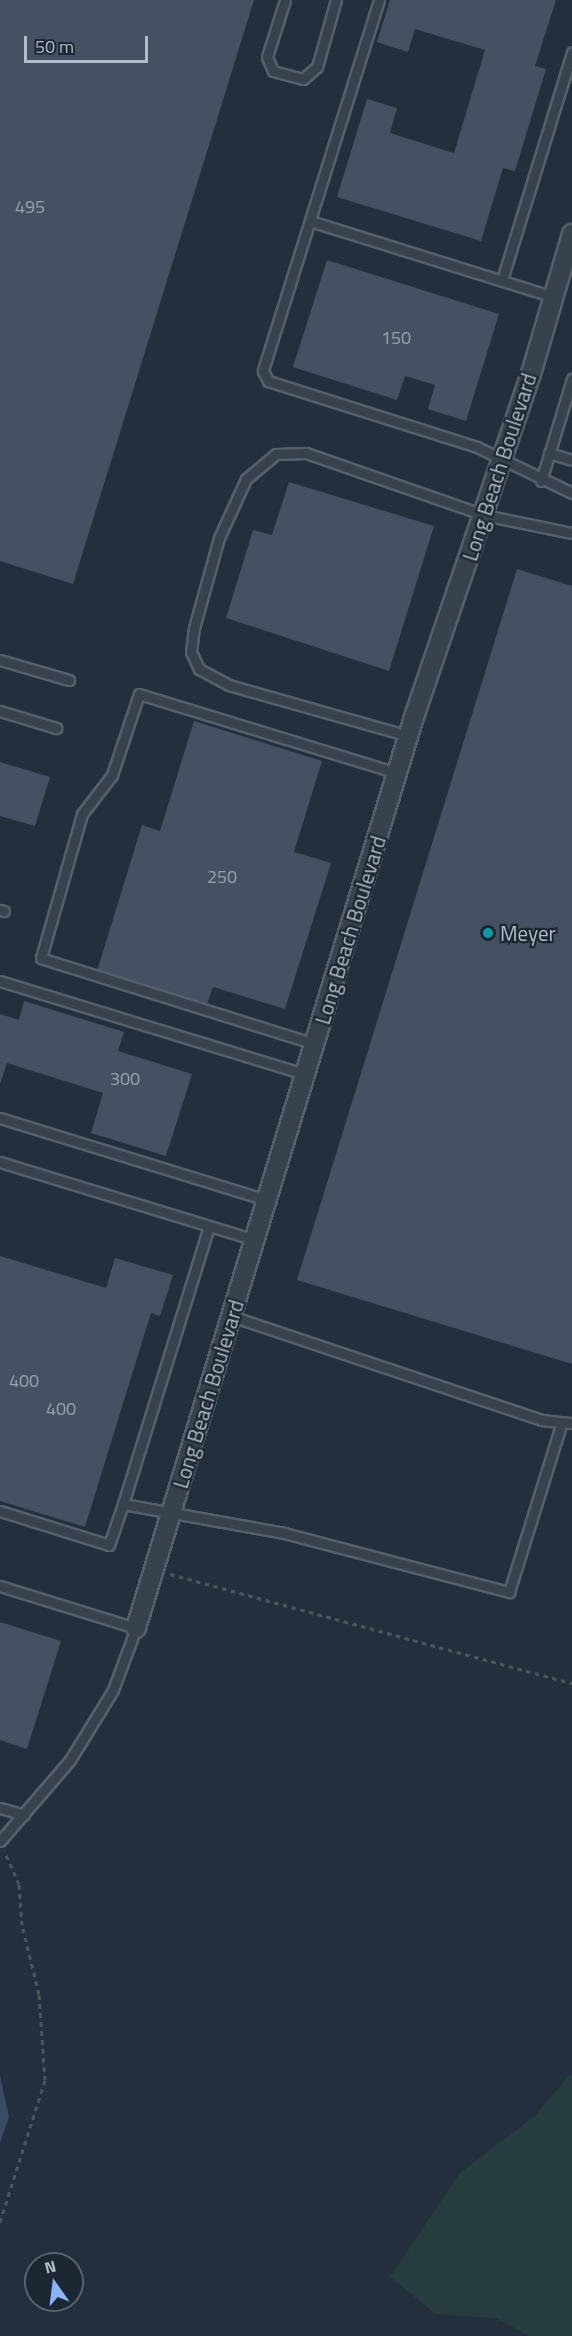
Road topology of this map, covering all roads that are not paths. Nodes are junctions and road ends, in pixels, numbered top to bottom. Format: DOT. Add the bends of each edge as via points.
graph roads {
  1 [pos="285,0"];
  2 [pos="336,0"];
  3 [pos="379,0"];
  4 [pos="572,53"];
  5 [pos="310,221"];
  6 [pos="572,234"];
  7 [pos="501,280"];
  8 [pos="554,297"];
  9 [pos="572,379"];
  10 [pos="561,416"];
  11 [pos="572,419"];
  12 [pos="549,453"];
  13 [pos="572,460"];
  14 [pos="501,462"];
  15 [pos="541,481"];
  16 [pos="572,493"];
  17 [pos="484,515"];
  18 [pos="572,533"];
  19 [pos="0,660"];
  20 [pos="69,680"];
  21 [pos="0,711"];
  22 [pos="56,728"];
  23 [pos="409,736"];
  24 [pos="397,773"];
  25 [pos="0,981"];
  26 [pos="315,1044"];
  27 [pos="305,1074"];
  28 [pos="0,1118"];
  29 [pos="0,1162"];
  30 [pos="267,1200"];
  31 [pos="209,1227"];
  32 [pos="255,1240"];
  33 [pos="231,1316"];
  34 [pos="572,1423"];
  35 [pos="561,1425"];
  36 [pos="123,1504"];
  37 [pos="0,1511"];
  38 [pos="171,1514"];
  39 [pos="0,1586"];
  40 [pos="136,1628"];
  41 [pos="0,1808"];
  42 [pos="24,1815"];
  43 [pos="0,1841"];
  1 -- 2 [label="lane" via="267,57 273,71 303,79 317,67"];
  3 -- 5 [label="lane"];
  4 -- 7 [label="lane"];
  5 -- 7 [label="lane"];
  5 -- 14 [label="lane" via="262,371 268,381 477,447"];
  6 -- 8 [label="street, Long Beach Boulevard"];
  7 -- 8 [label="lane"];
  8 -- 14 [label="street, Long Beach Boulevard"];
  9 -- 10 [label="lane"];
  10 -- 11 [label="lane"];
  10 -- 12 [label="lane"];
  12 -- 13 [label="lane"];
  12 -- 15 [label="lane"];
  14 -- 15 [label="lane"];
  14 -- 17 [label="street, Long Beach Boulevard"];
  15 -- 16 [label="lane"];
  17 -- 18 [label="lane"];
  17 -- 23 [label="street, Long Beach Boulevard"];
  17 -- 23 [label="lane" via="292,451 276,454 246,479 219,538 194,628 191,652 199,669 229,685"];
  19 -- 20 [label="lane"];
  21 -- 22 [label="lane"];
  23 -- 24 [label="street, Long Beach Boulevard"];
  24 -- 26 [label="street, Long Beach Boulevard"];
  24 -- 26 [label="lane" via="139,694 112,775 82,814 41,958"];
  25 -- 27 [label="lane"];
  26 -- 27 [label="street, Long Beach Boulevard"];
  27 -- 30 [label="street, Long Beach Boulevard"];
  28 -- 30 [label="lane"];
  29 -- 31 [label="lane"];
  30 -- 32 [label="street, Long Beach Boulevard"];
  31 -- 32 [label="lane"];
  31 -- 36 [label="lane"];
  32 -- 33 [label="street, Long Beach Boulevard"];
  33 -- 35 [label="lane"];
  33 -- 38 [label="street, Long Beach Boulevard"];
  34 -- 35 [label="lane"];
  35 -- 38 [label="lane" via="509,1592 284,1533"];
  36 -- 37 [label="lane" via="109,1545"];
  36 -- 38 [label="lane"];
  38 -- 40 [label="street, Long Beach Boulevard"];
  39 -- 40 [label="lane"];
  40 -- 42 [label="lane" via="113,1690 70,1760"];
  41 -- 42 [label="lane"];
  42 -- 43 [label="lane"];
}
